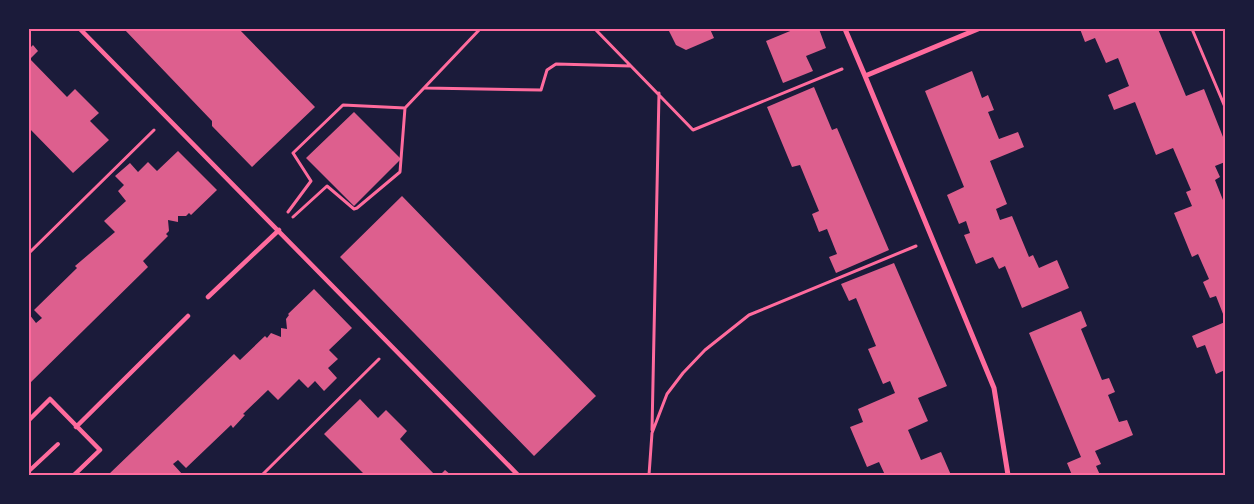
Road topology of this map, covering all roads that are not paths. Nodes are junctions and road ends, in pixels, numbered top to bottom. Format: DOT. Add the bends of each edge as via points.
graph roads {
  1 [pos="80,29"];
  2 [pos="844,29"];
  3 [pos="978,29"];
  4 [pos="864,76"];
  5 [pos="279,230"];
  6 [pos="208,297"];
  7 [pos="188,316"];
  8 [pos="29,420"];
  9 [pos="76,427"];
  10 [pos="58,444"];
  11 [pos="29,471"];
  12 [pos="74,475"];
  13 [pos="518,475"];
  14 [pos="1008,475"];
  1 -- 5 [label="street"];
  2 -- 4 [label="street"];
  3 -- 4 [label="street"];
  4 -- 14 [label="street" via="994,388"];
  5 -- 6 [label="street"];
  5 -- 13 [label="street"];
  7 -- 9 [label="street"];
  8 -- 9 [label="street" via="50,399"];
  9 -- 12 [label="street" via="100,450"];
  10 -- 11 [label="lane"];
}
